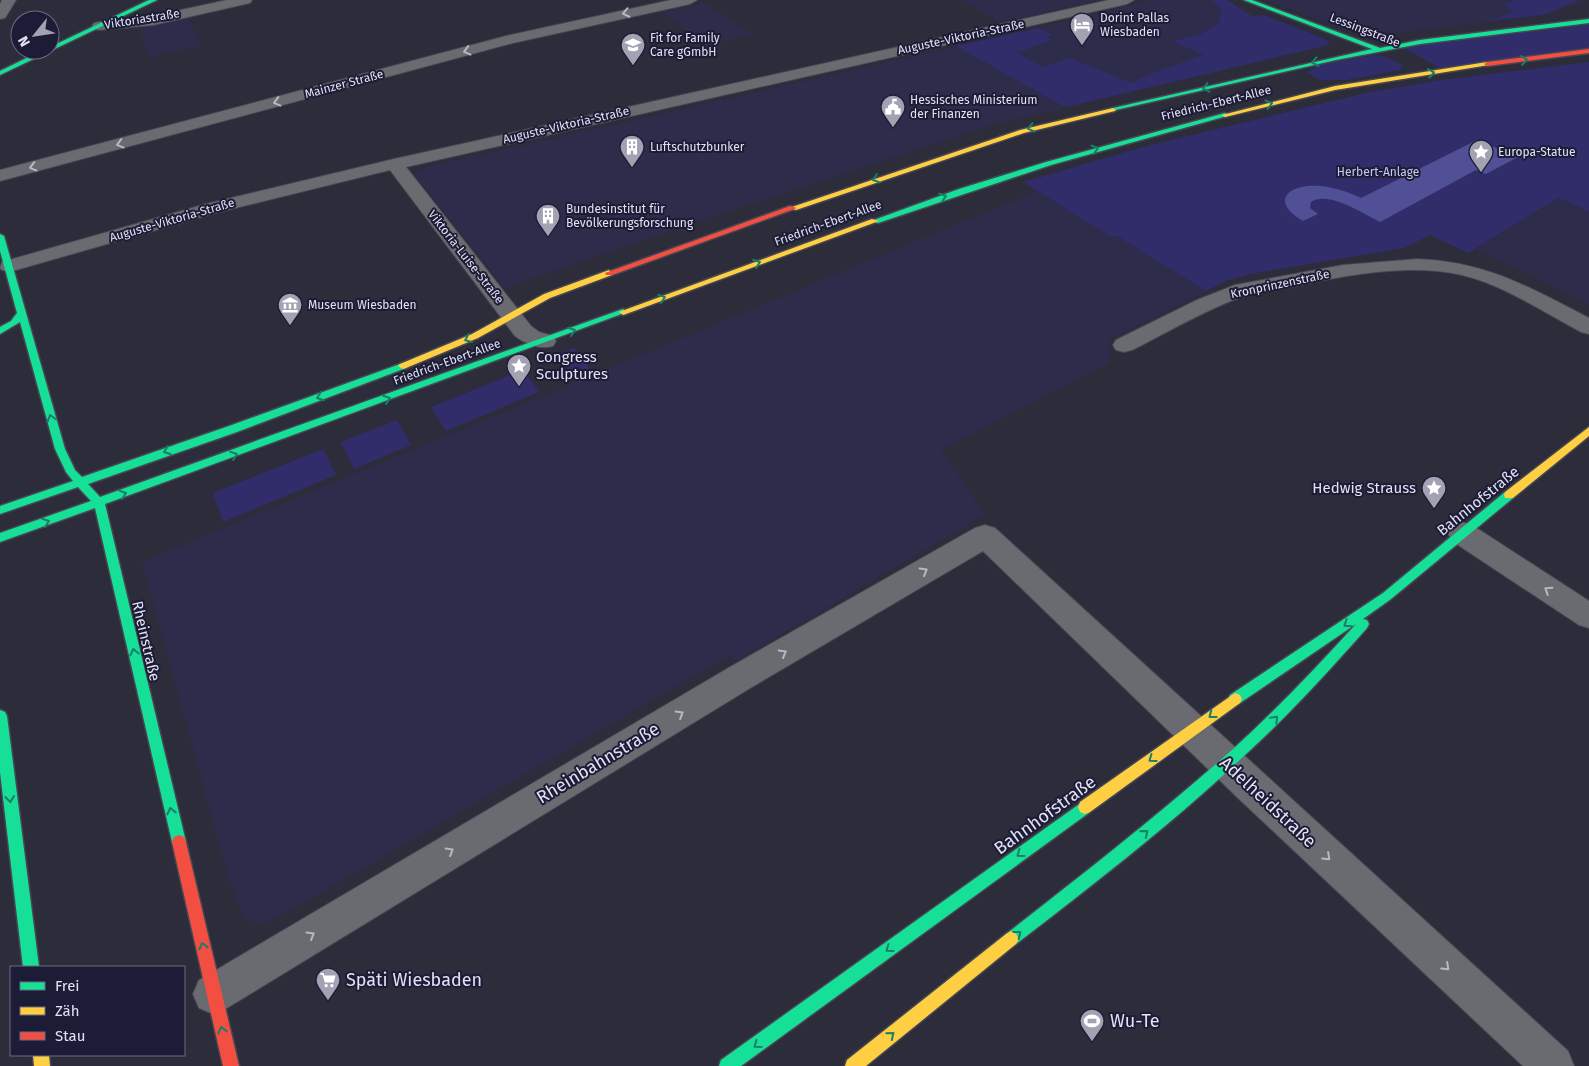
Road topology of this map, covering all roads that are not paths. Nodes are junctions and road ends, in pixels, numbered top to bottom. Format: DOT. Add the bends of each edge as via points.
graph roads {
  1 [pos="9,0"];
  2 [pos="154,0"];
  3 [pos="245,0"];
  4 [pos="690,0"];
  5 [pos="1127,0"];
  6 [pos="1247,0"];
  7 [pos="0,15"];
  8 [pos="1589,20"];
  9 [pos="99,26"];
  10 [pos="1337,33"];
  11 [pos="1420,42"];
  12 [pos="60,45"];
  13 [pos="1379,50"];
  14 [pos="1589,51"];
  15 [pos="1336,58"];
  16 [pos="28,60"];
  17 [pos="0,73"];
  18 [pos="1301,75"];
  19 [pos="1353,84"];
  20 [pos="1335,88"];
  21 [pos="394,164"];
  22 [pos="0,176"];
  23 [pos="0,236"];
  24 [pos="9,266"];
  25 [pos="22,313"];
  26 [pos="511,316"];
  27 [pos="1589,327"];
  28 [pos="0,331"];
  29 [pos="545,341"];
  30 [pos="1124,345"];
  31 [pos="1589,430"];
  32 [pos="82,482"];
  33 [pos="99,503"];
  34 [pos="0,510"];
  35 [pos="1462,533"];
  36 [pos="985,536"];
  37 [pos="0,538"];
  38 [pos="1387,596"];
  39 [pos="1589,616"];
  40 [pos="0,716"];
  41 [pos="1192,731"];
  42 [pos="1227,764"];
  43 [pos="30,966"];
  44 [pos="213,994"];
  45 [pos="231,1066"];
  46 [pos="727,1066"];
  47 [pos="853,1066"];
  48 [pos="1553,1066"];
  1 -- 7 [label="street"];
  2 -- 9 [label="street"];
  3 -- 9 [label="street, Viktoriastraße" via="133,23"];
  4 -- 22 [label="street, Mainzer Straße, one-way" via="511,39"];
  5 -- 21 [label="street, Auguste-Viktoria-Straße"];
  6 -- 10 [label="street, Lessingstraße"];
  8 -- 11 [label="street, Friedrich-Ebert-Allee"];
  9 -- 12 [label="street"];
  10 -- 11 [label="street" via="1369,39"];
  10 -- 13 [label="street, Lessingstraße"];
  10 -- 15 [label="street" via="1346,47"];
  11 -- 13 [label="street, Friedrich-Ebert-Allee"];
  13 -- 15 [label="street, Friedrich-Ebert-Allee"];
  13 -- 19 [label="street, Lessingstraße" via="1407,62 1410,70"];
  19 -- 14 [label="street, Friedrich-Ebert-Allee, one-way"];
  15 -- 18 [label="street, Friedrich-Ebert-Allee, one-way"];
  16 -- 17 [label="street"];
  18 -- 20 [label="street"];
  18 -- 26 [label="street, Friedrich-Ebert-Allee, one-way" via="1002,136 560,290"];
  19 -- 20 [label="street, Friedrich-Ebert-Allee"];
  29 -- 20 [label="street, Friedrich-Ebert-Allee, one-way" via="927,202 1042,164"];
  21 -- 24 [label="street, Auguste-Viktoria-Straße" via="212,208"];
  21 -- 26 [label="street, Viktoria-Luise-Straße"];
  23 -- 24 [label="street, Rheinstraße"];
  24 -- 25 [label="street, Rheinstraße"];
  25 -- 28 [label="street" via="14,323"];
  32 -- 25 [label="street, Rheinstraße, one-way" via="71,472 60,449"];
  26 -- 29 [label="street, Viktoria-Luise-Straße" via="527,335"];
  26 -- 32 [label="street, Friedrich-Ebert-Allee, one-way" via="465,341 366,380"];
  27 -- 30 [label="street, Kronprinzenstraße" via="1493,279 1470,271 1403,265 1290,280 1236,292"];
  33 -- 29 [label="street, Friedrich-Ebert-Allee, one-way"];
  31 -- 35 [label="street, Bahnhofstraße"];
  32 -- 33 [label="street, Rheinstraße"];
  32 -- 34 [label="street, Friedrich-Ebert-Allee"];
  37 -- 33 [label="street, Friedrich-Ebert-Allee, one-way"];
  44 -- 33 [label="street, Rheinstraße, one-way"];
  35 -- 38 [label="street, Bahnhofstraße"];
  39 -- 35 [label="street, one-way"];
  36 -- 41 [label="street, Adelheidstraße"];
  44 -- 36 [label="street, Rheinbahnstraße, one-way" via="732,682"];
  38 -- 41 [label="street, Bahnhofstraße, one-way"];
  42 -- 38 [label="street, Bahnhofstraße, one-way" via="1328,666"];
  40 -- 43 [label="street, one-way"];
  41 -- 42 [label="street, Adelheidstraße"];
  41 -- 46 [label="street, Bahnhofstraße, one-way"];
  47 -- 42 [label="street, Bahnhofstraße, one-way" via="1084,883"];
  42 -- 48 [label="street, Adelheidstraße, one-way"];
  45 -- 44 [label="street, Rheinstraße, one-way"];
}
